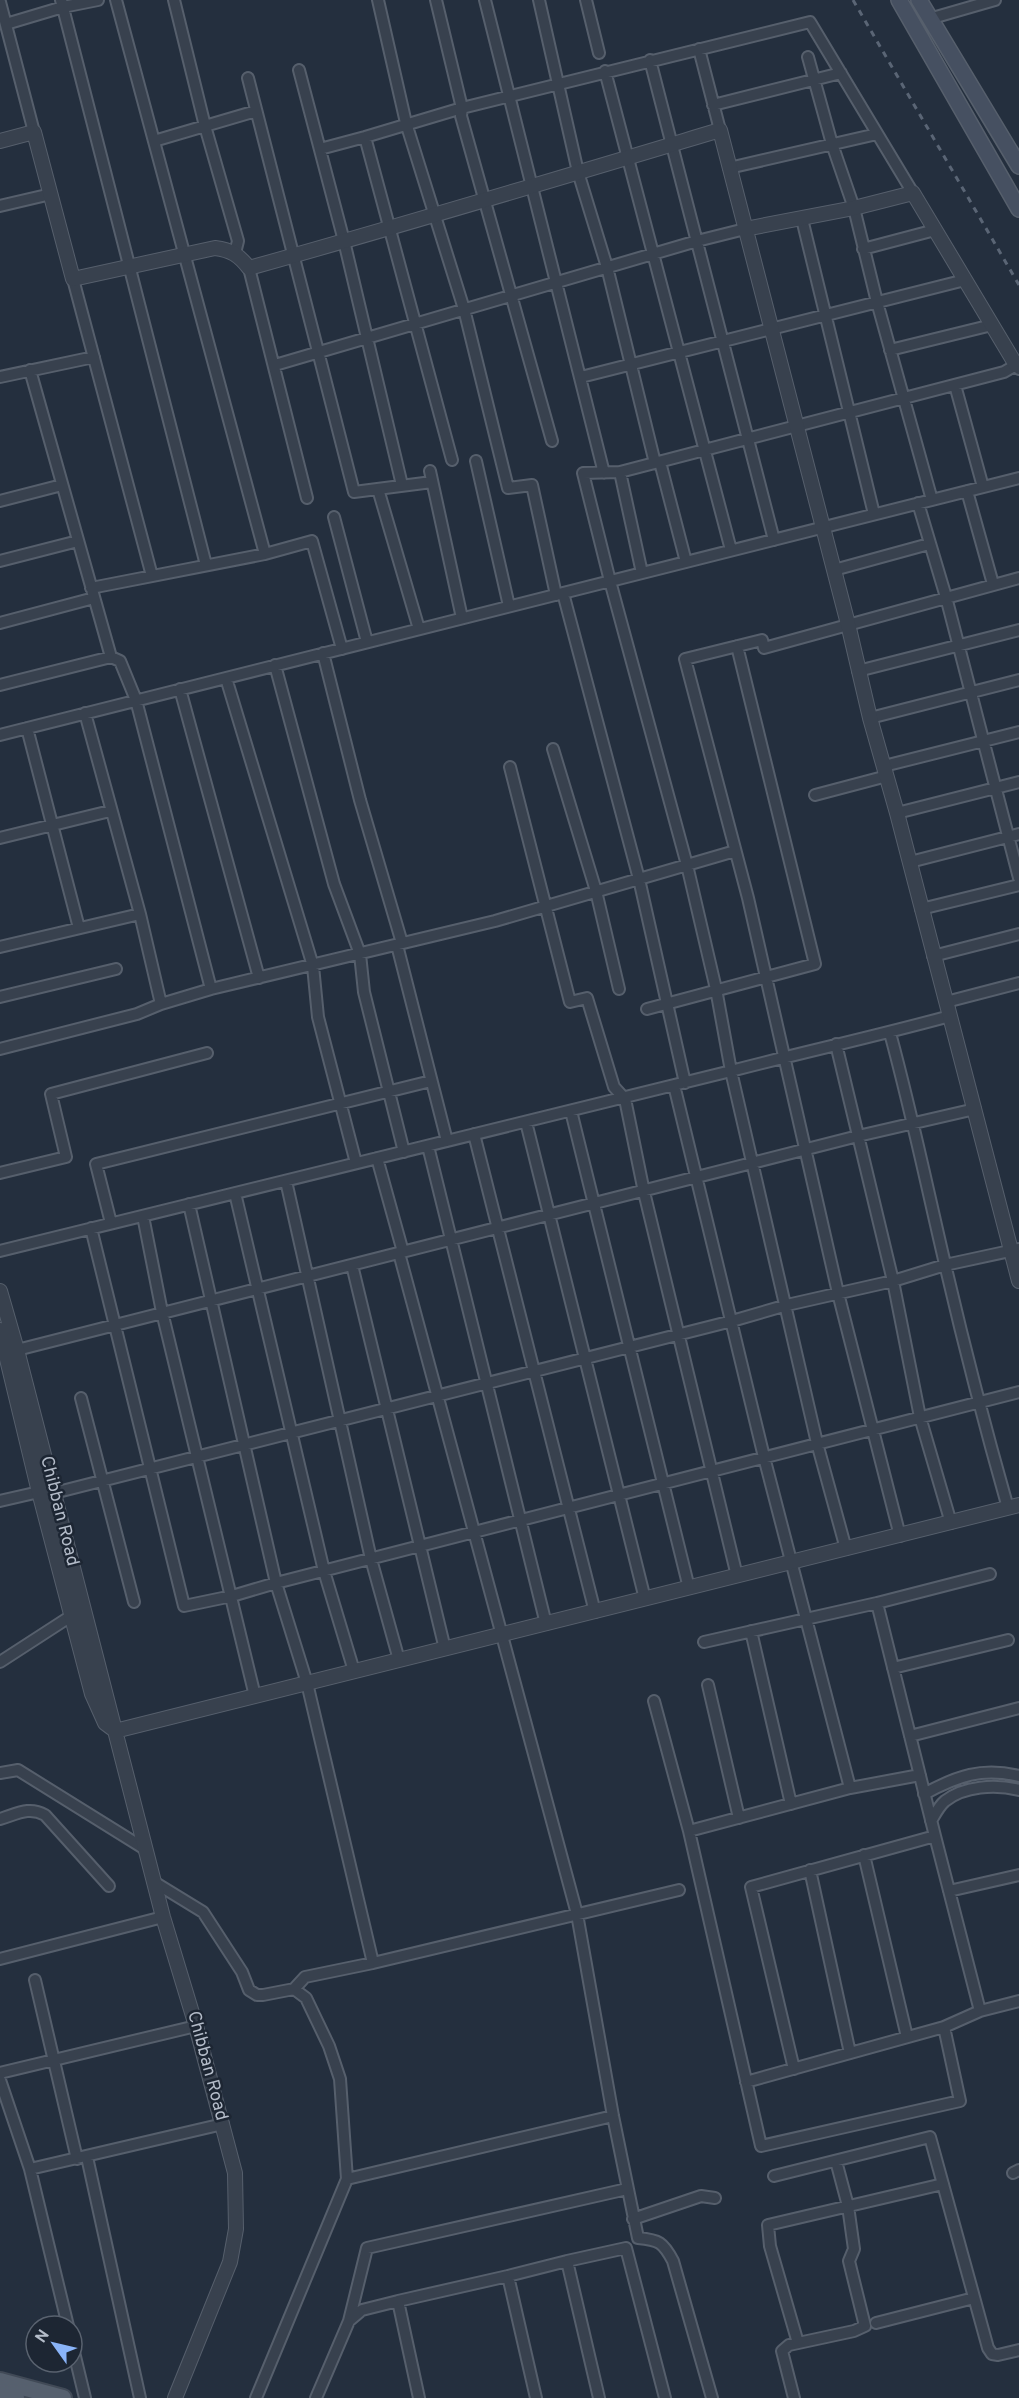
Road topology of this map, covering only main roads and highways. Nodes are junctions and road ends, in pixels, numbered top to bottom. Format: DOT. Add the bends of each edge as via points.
graph roads {
  1 [pos="899,0"];
  2 [pos="919,0"];
  3 [pos="1019,166"];
  4 [pos="1019,209"];
  5 [pos="0,2381"];
  6 [pos="0,2394"];
  7 [pos="14,2398"];
  8 [pos="63,2398"];
  1 -- 4 [label="main road"];
  2 -- 3 [label="main road"];
  5 -- 8 [label="main road"];
  6 -- 7 [label="main road"];
}
